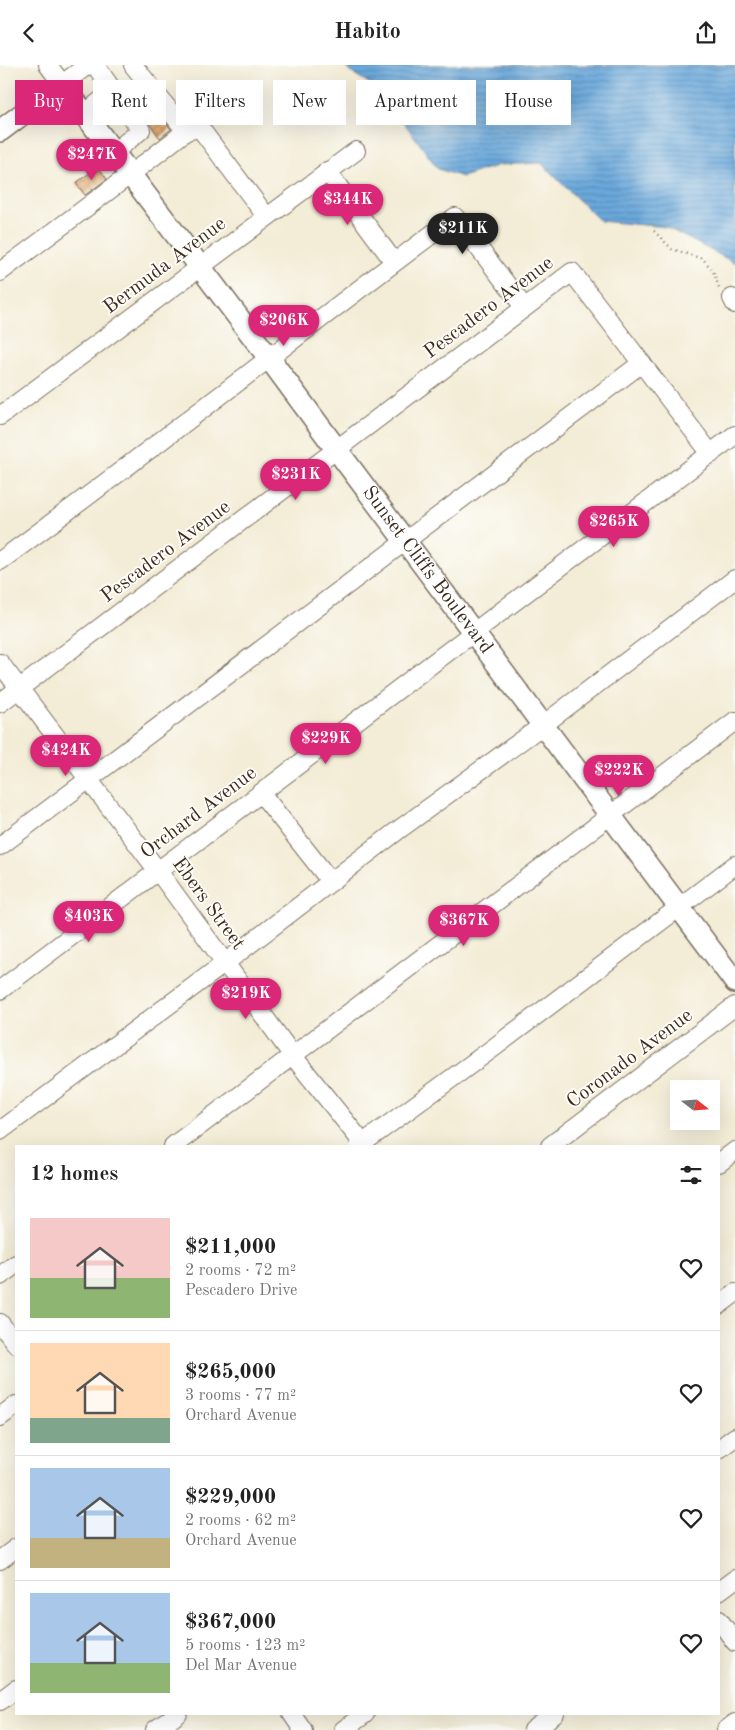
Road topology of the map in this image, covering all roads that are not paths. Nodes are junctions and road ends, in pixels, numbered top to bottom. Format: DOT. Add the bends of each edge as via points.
graph roads {
  1 [pos="48,65"];
  2 [pos="88,65"];
  3 [pos="95,65"];
  4 [pos="133,65"];
  5 [pos="59,80"];
  6 [pos="67,80"];
  7 [pos="105,80"];
  8 [pos="93,107"];
  9 [pos="83,110"];
  10 [pos="85,113"];
  11 [pos="15,120"];
  12 [pos="137,125"];
  13 [pos="0,131"];
  14 [pos="186,131"];
  15 [pos="356,151"];
  16 [pos="114,152"];
  17 [pos="327,171"];
  18 [pos="132,175"];
  19 [pos="266,216"];
  20 [pos="394,262"];
  21 [pos="200,266"];
  22 [pos="0,272"];
  23 [pos="524,307"];
  24 [pos="269,358"];
  25 [pos="642,363"];
  26 [pos="0,416"];
  27 [pos="735,435"];
  28 [pos="337,450"];
  29 [pos="710,454"];
  30 [pos="405,541"];
  31 [pos="0,561"];
  32 [pos="735,579"];
  33 [pos="474,634"];
  34 [pos="0,663"];
  35 [pos="19,688"];
  36 [pos="0,703"];
  37 [pos="735,721"];
  38 [pos="542,725"];
  39 [pos="88,779"];
  40 [pos="261,793"];
  41 [pos="610,815"];
  42 [pos="0,846"];
  43 [pos="735,865"];
  44 [pos="158,871"];
  45 [pos="331,882"];
  46 [pos="679,907"];
  47 [pos="225,963"];
  48 [pos="735,982"];
  49 [pos="0,990"];
  50 [pos="735,1007"];
  51 [pos="293,1056"];
  52 [pos="0,1131"];
  53 [pos="174,1145"];
  54 [pos="362,1145"];
  55 [pos="551,1145"];
  56 [pos="735,1151"];
  57 [pos="720,1162"];
  58 [pos="15,1265"];
  59 [pos="0,1276"];
  60 [pos="735,1293"];
  61 [pos="720,1304"];
  62 [pos="0,1323"];
  63 [pos="15,1343"];
  64 [pos="15,1406"];
  65 [pos="0,1417"];
  66 [pos="735,1437"];
  67 [pos="720,1448"];
  68 [pos="15,1549"];
  69 [pos="0,1560"];
  70 [pos="735,1579"];
  71 [pos="720,1590"];
  72 [pos="720,1621"];
  73 [pos="735,1642"];
  74 [pos="15,1690"];
  75 [pos="0,1701"];
  76 [pos="177,1715"];
  77 [pos="293,1715"];
  78 [pos="364,1715"];
  79 [pos="554,1715"];
  80 [pos="735,1723"];
  81 [pos="155,1730"];
  82 [pos="303,1730"];
  83 [pos="343,1730"];
  84 [pos="533,1730"];
  85 [pos="726,1730"];
  1 -- 5 [label="street, Sunset Cliffs Boulevard"];
  2 -- 6 [label="street"];
  3 -- 7 [label="street"];
  4 -- 14 [label="street"];
  8 -- 10 [label="street"];
  9 -- 10 [label="main road, Sunset Cliffs Boulevard"];
  10 -- 16 [label="main road, Sunset Cliffs Boulevard"];
  11 -- 13 [label="main road"];
  12 -- 16 [label="street" via="141,130"];
  14 -- 18 [label="street"];
  14 -- 19 [label="street" via="200,128"];
  15 -- 17 [label="street, Bermuda Avenue"];
  16 -- 18 [label="main road, Sunset Cliffs Boulevard"];
  17 -- 19 [label="street, Bermuda Avenue"];
  17 -- 20 [label="street"];
  18 -- 21 [label="main road, Sunset Cliffs Boulevard"];
  18 -- 22 [label="street"];
  19 -- 21 [label="street, Bermuda Avenue"];
  20 -- 23 [label="street" via="455,217"];
  20 -- 24 [label="street"];
  21 -- 24 [label="main road, Sunset Cliffs Boulevard"];
  21 -- 26 [label="street, Bermuda Avenue"];
  23 -- 25 [label="street, Pescadero Avenue" via="572,272"];
  23 -- 28 [label="street, Pescadero Avenue"];
  24 -- 28 [label="main road, Sunset Cliffs Boulevard"];
  24 -- 31 [label="street"];
  25 -- 29 [label="street"];
  25 -- 30 [label="street"];
  27 -- 29 [label="street, Orchard Avenue"];
  28 -- 30 [label="main road, Sunset Cliffs Boulevard"];
  28 -- 35 [label="street, Pescadero Avenue"];
  29 -- 33 [label="street, Orchard Avenue"];
  30 -- 33 [label="main road, Sunset Cliffs Boulevard"];
  30 -- 39 [label="street"];
  32 -- 38 [label="street"];
  33 -- 38 [label="main road, Sunset Cliffs Boulevard"];
  33 -- 40 [label="street, Orchard Avenue"];
  34 -- 35 [label="street, Ebers Street"];
  35 -- 36 [label="street, Pescadero Avenue"];
  35 -- 39 [label="street, Ebers Street"];
  37 -- 41 [label="street"];
  38 -- 41 [label="main road, Sunset Cliffs Boulevard"];
  38 -- 45 [label="street"];
  39 -- 42 [label="street"];
  39 -- 44 [label="street, Ebers Street"];
  40 -- 44 [label="street, Orchard Avenue"];
  40 -- 45 [label="street"];
  41 -- 46 [label="main road, Sunset Cliffs Boulevard"];
  41 -- 51 [label="street"];
  43 -- 46 [label="street"];
  44 -- 47 [label="street, Ebers Street"];
  44 -- 49 [label="street, Orchard Avenue"];
  45 -- 47 [label="street"];
  46 -- 48 [label="main road, Sunset Cliffs Boulevard"];
  46 -- 54 [label="street"];
  47 -- 51 [label="street, Ebers Street"];
  47 -- 52 [label="street"];
  50 -- 55 [label="street, Coronado Avenue"];
  51 -- 53 [label="street"];
  51 -- 54 [label="street, Ebers Street"];
  56 -- 57 [label="street"];
  58 -- 59 [label="street"];
  60 -- 61 [label="street"];
  62 -- 63 [label="street"];
  64 -- 65 [label="street"];
  66 -- 67 [label="street"];
  68 -- 69 [label="street"];
  70 -- 71 [label="street"];
  72 -- 73 [label="street"];
  74 -- 75 [label="street"];
  76 -- 81 [label="street"];
  77 -- 82 [label="street"];
  78 -- 83 [label="street"];
  79 -- 84 [label="street"];
  80 -- 85 [label="street"];
}
